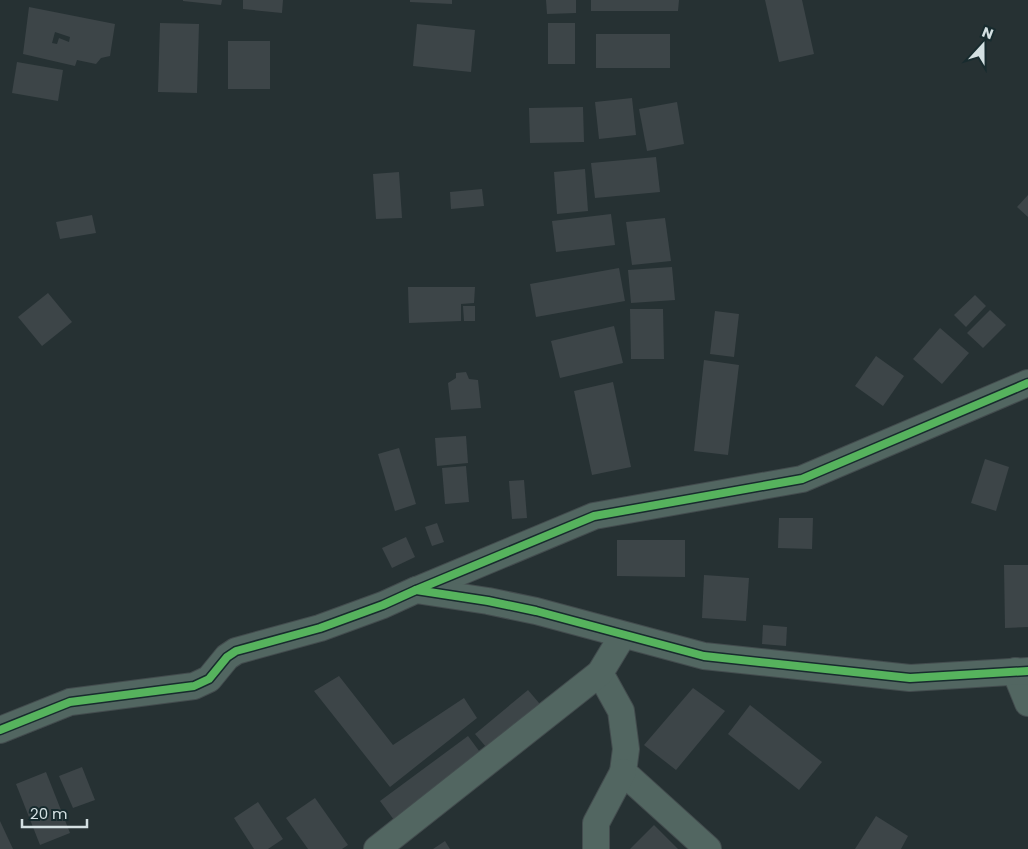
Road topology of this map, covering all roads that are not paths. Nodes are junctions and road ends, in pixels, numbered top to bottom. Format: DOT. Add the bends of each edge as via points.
graph roads {
  1 [pos="1028,383"];
  2 [pos="416,590"];
  3 [pos="623,635"];
  4 [pos="1022,671"];
  5 [pos="600,673"];
  6 [pos="1028,702"];
  7 [pos="0,730"];
  8 [pos="624,772"];
  9 [pos="377,849"];
  10 [pos="596,849"];
  11 [pos="708,849"];
  1 -- 2 [label="street" via="802,478 594,516"];
  2 -- 3 [label="street" via="536,611"];
  2 -- 7 [label="street" via="320,628 236,651 209,679 194,686 70,702"];
  3 -- 4 [label="street" via="704,656 910,678"];
  3 -- 5 [label="street"];
  4 -- 6 [label="street"];
  5 -- 8 [label="street" via="621,711 626,749"];
  5 -- 9 [label="street"];
  8 -- 10 [label="street" via="596,823"];
  8 -- 11 [label="street"];
}
